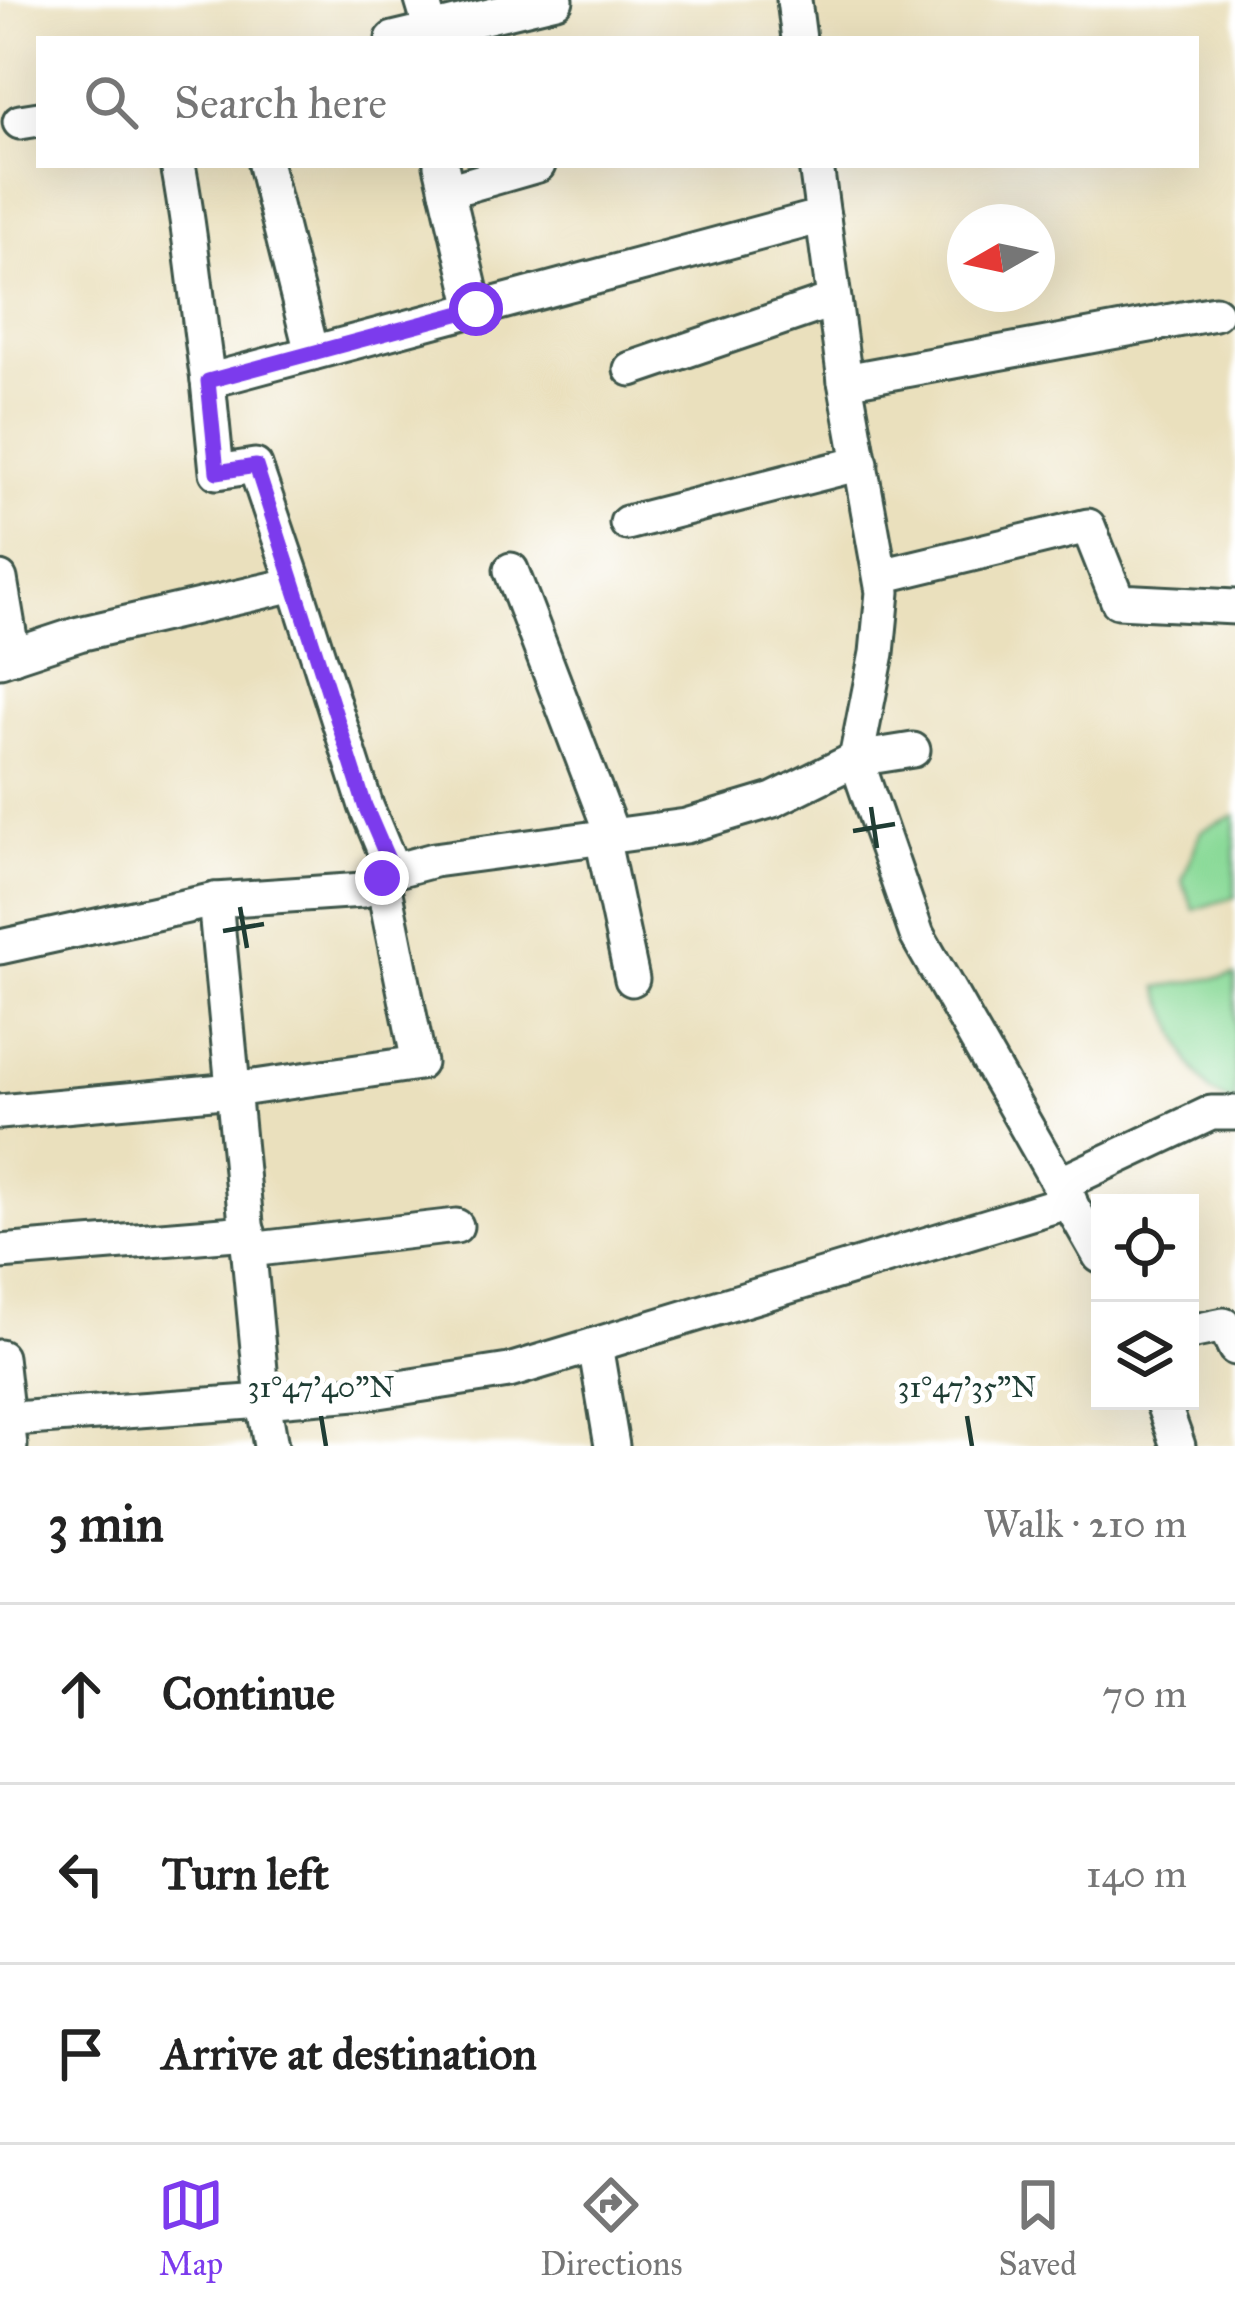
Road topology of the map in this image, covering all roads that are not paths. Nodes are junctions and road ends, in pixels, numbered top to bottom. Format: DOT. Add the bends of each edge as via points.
graph roads {
  1 [pos="556,0"];
  2 [pos="794,0"];
  3 [pos="413,28"];
  4 [pos="799,36"];
  5 [pos="179,168"];
  6 [pos="266,168"];
  7 [pos="516,168"];
  8 [pos="816,168"];
  9 [pos="444,178"];
  10 [pos="823,215"];
  11 [pos="834,300"];
  12 [pos="476,309"];
  13 [pos="1215,313"];
  14 [pos="313,353"];
  15 [pos="632,369"];
  16 [pos="208,381"];
  17 [pos="845,381"];
  18 [pos="861,463"];
  19 [pos="628,524"];
  20 [pos="511,570"];
  21 [pos="880,576"];
  22 [pos="0,579"];
  23 [pos="295,584"];
  24 [pos="1235,607"];
  25 [pos="6,658"];
  26 [pos="913,750"];
  27 [pos="856,759"];
  28 [pos="607,837"];
  29 [pos="388,874"];
  30 [pos="215,900"];
  31 [pos="0,947"];
  32 [pos="632,979"];
  33 [pos="233,1090"];
  34 [pos="0,1112"];
  35 [pos="1235,1113"];
  36 [pos="1065,1192"];
  37 [pos="456,1226"];
  38 [pos="1091,1240"];
  39 [pos="249,1241"];
  40 [pos="0,1252"];
  41 [pos="1199,1330"];
  42 [pos="595,1345"];
  43 [pos="1235,1348"];
  44 [pos="0,1357"];
  45 [pos="263,1401"];
  46 [pos="1165,1410"];
  47 [pos="6,1429"];
  48 [pos="271,1446"];
  49 [pos="612,1446"];
  50 [pos="1178,1446"];
  1 -- 3 [label="street"];
  2 -- 4 [label="street"];
  5 -- 16 [label="street"];
  6 -- 14 [label="street"];
  7 -- 9 [label="street"];
  8 -- 10 [label="street"];
  9 -- 12 [label="street"];
  10 -- 11 [label="street"];
  10 -- 12 [label="street"];
  11 -- 15 [label="street"];
  11 -- 17 [label="street"];
  12 -- 14 [label="street"];
  13 -- 17 [label="street"];
  14 -- 16 [label="street"];
  16 -- 23 [label="street" via="217,472 256,466"];
  17 -- 18 [label="street"];
  18 -- 19 [label="street"];
  18 -- 21 [label="street"];
  20 -- 28 [label="street"];
  21 -- 24 [label="street" via="1088,526 1118,601"];
  21 -- 27 [label="street" via="878,653"];
  22 -- 25 [label="street"];
  23 -- 25 [label="street"];
  23 -- 29 [label="street"];
  26 -- 27 [label="street"];
  27 -- 28 [label="street" via="773,800 686,826"];
  27 -- 36 [label="street" via="917,935"];
  28 -- 29 [label="street" via="454,856"];
  28 -- 32 [label="street"];
  29 -- 30 [label="street" via="363,890"];
  29 -- 33 [label="street" via="419,1063"];
  30 -- 31 [label="street"];
  30 -- 33 [label="street"];
  33 -- 34 [label="street"];
  33 -- 39 [label="street"];
  35 -- 36 [label="street" via="1211,1113"];
  36 -- 38 [label="street"];
  36 -- 42 [label="street"];
  37 -- 39 [label="street"];
  39 -- 40 [label="street"];
  39 -- 45 [label="street"];
  41 -- 43 [label="street" via="1225,1325"];
  42 -- 45 [label="street" via="508,1371"];
  42 -- 49 [label="street"];
  44 -- 47 [label="street"];
  45 -- 47 [label="street"];
  45 -- 48 [label="street"];
  46 -- 50 [label="street"];
}
